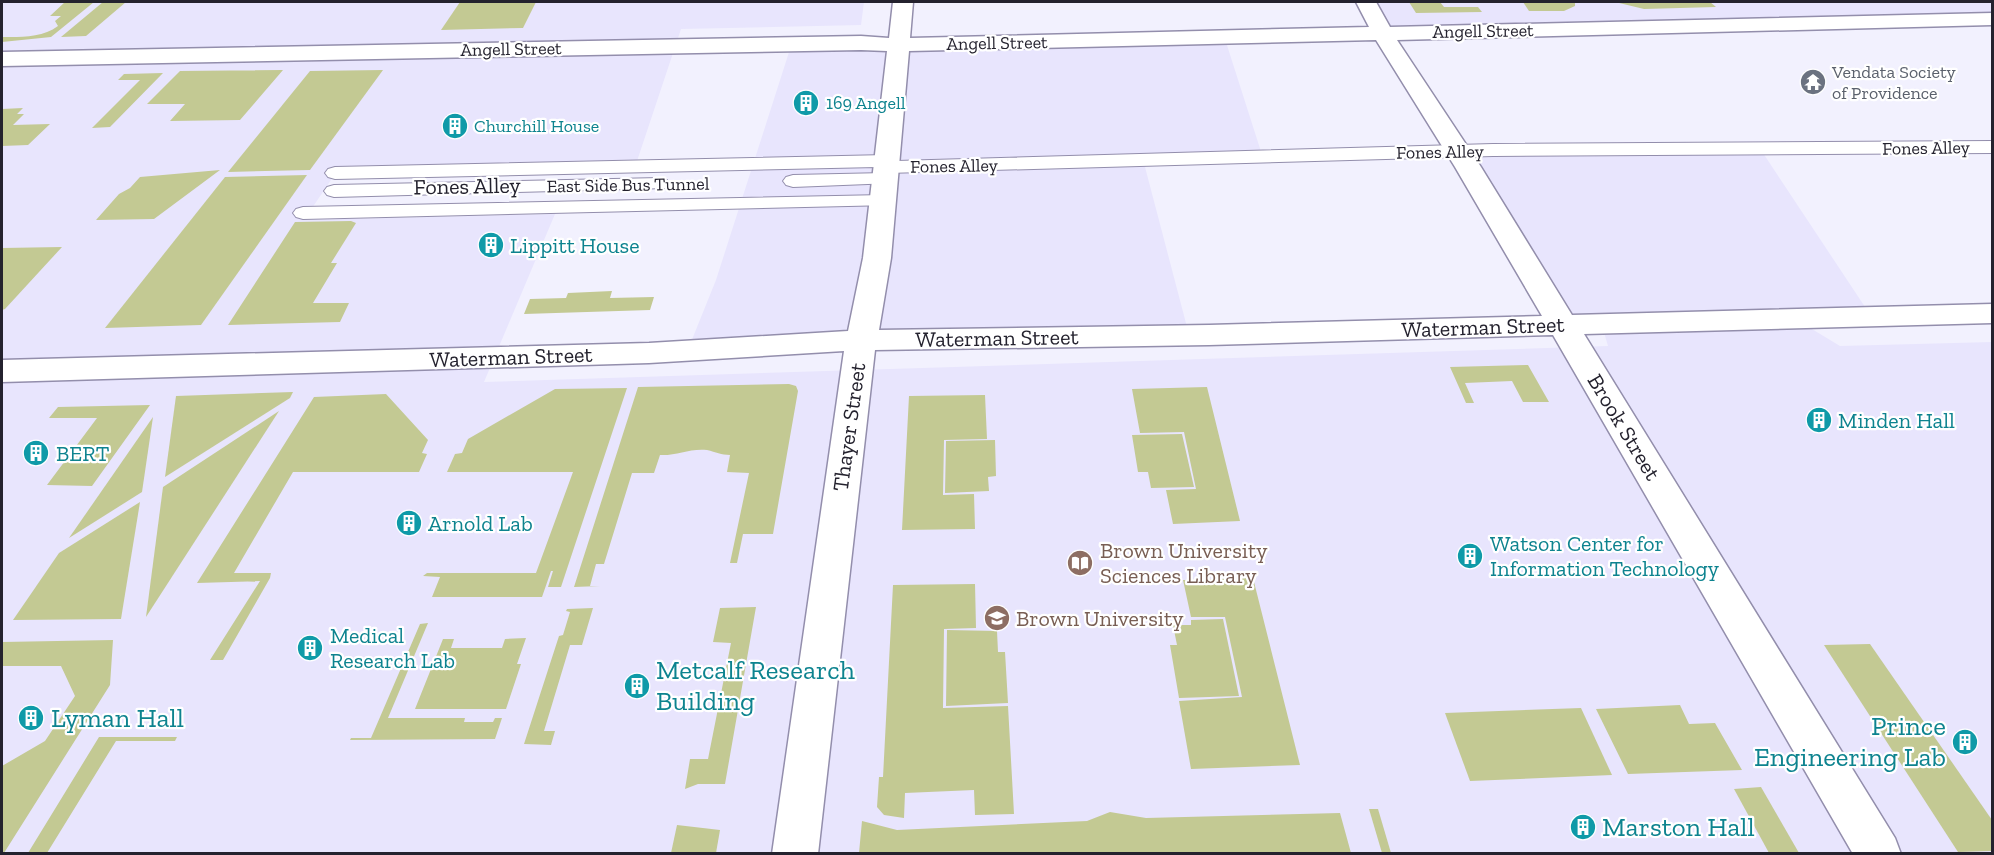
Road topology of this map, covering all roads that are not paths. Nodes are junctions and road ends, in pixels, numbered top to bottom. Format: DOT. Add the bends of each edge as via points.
graph roads {
  1 [pos="903,2"];
  2 [pos="1365,2"];
  3 [pos="1992,19"];
  4 [pos="1383,33"];
  5 [pos="899,45"];
  6 [pos="2,58"];
  7 [pos="1992,147"];
  8 [pos="1458,152"];
  9 [pos="886,177"];
  10 [pos="334,182"];
  11 [pos="303,213"];
  12 [pos="1992,313"];
  13 [pos="1562,325"];
  14 [pos="863,340"];
  15 [pos="2,371"];
  16 [pos="795,854"];
  17 [pos="1880,854"];
  1 -- 5 [label="main road, Thayer Street"];
  2 -- 4 [label="main road, Brook Street"];
  3 -- 4 [label="main road, Angell Street"];
  4 -- 5 [label="main road, Angell Street"];
  4 -- 8 [label="main road, Brook Street"];
  5 -- 6 [label="main road, Angell Street"];
  5 -- 9 [label="main road, Thayer Street"];
  7 -- 8 [label="lane, Fones Alley"];
  8 -- 9 [label="lane, Fones Alley" via="1015,165"];
  8 -- 13 [label="main road, Brook Street"];
  9 -- 10 [label="lane, East Side Bus Tunnel"];
  9 -- 11 [label="lane, Fones Alley"];
  9 -- 14 [label="main road, Thayer Street"];
  12 -- 13 [label="main road, Waterman Street"];
  13 -- 14 [label="main road, Waterman Street" via="1209,336"];
  13 -- 17 [label="main road, Brook Street"];
  14 -- 15 [label="main road, Waterman Street" via="638,353"];
  14 -- 16 [label="main road, Thayer Street" via="856,369"];
}
